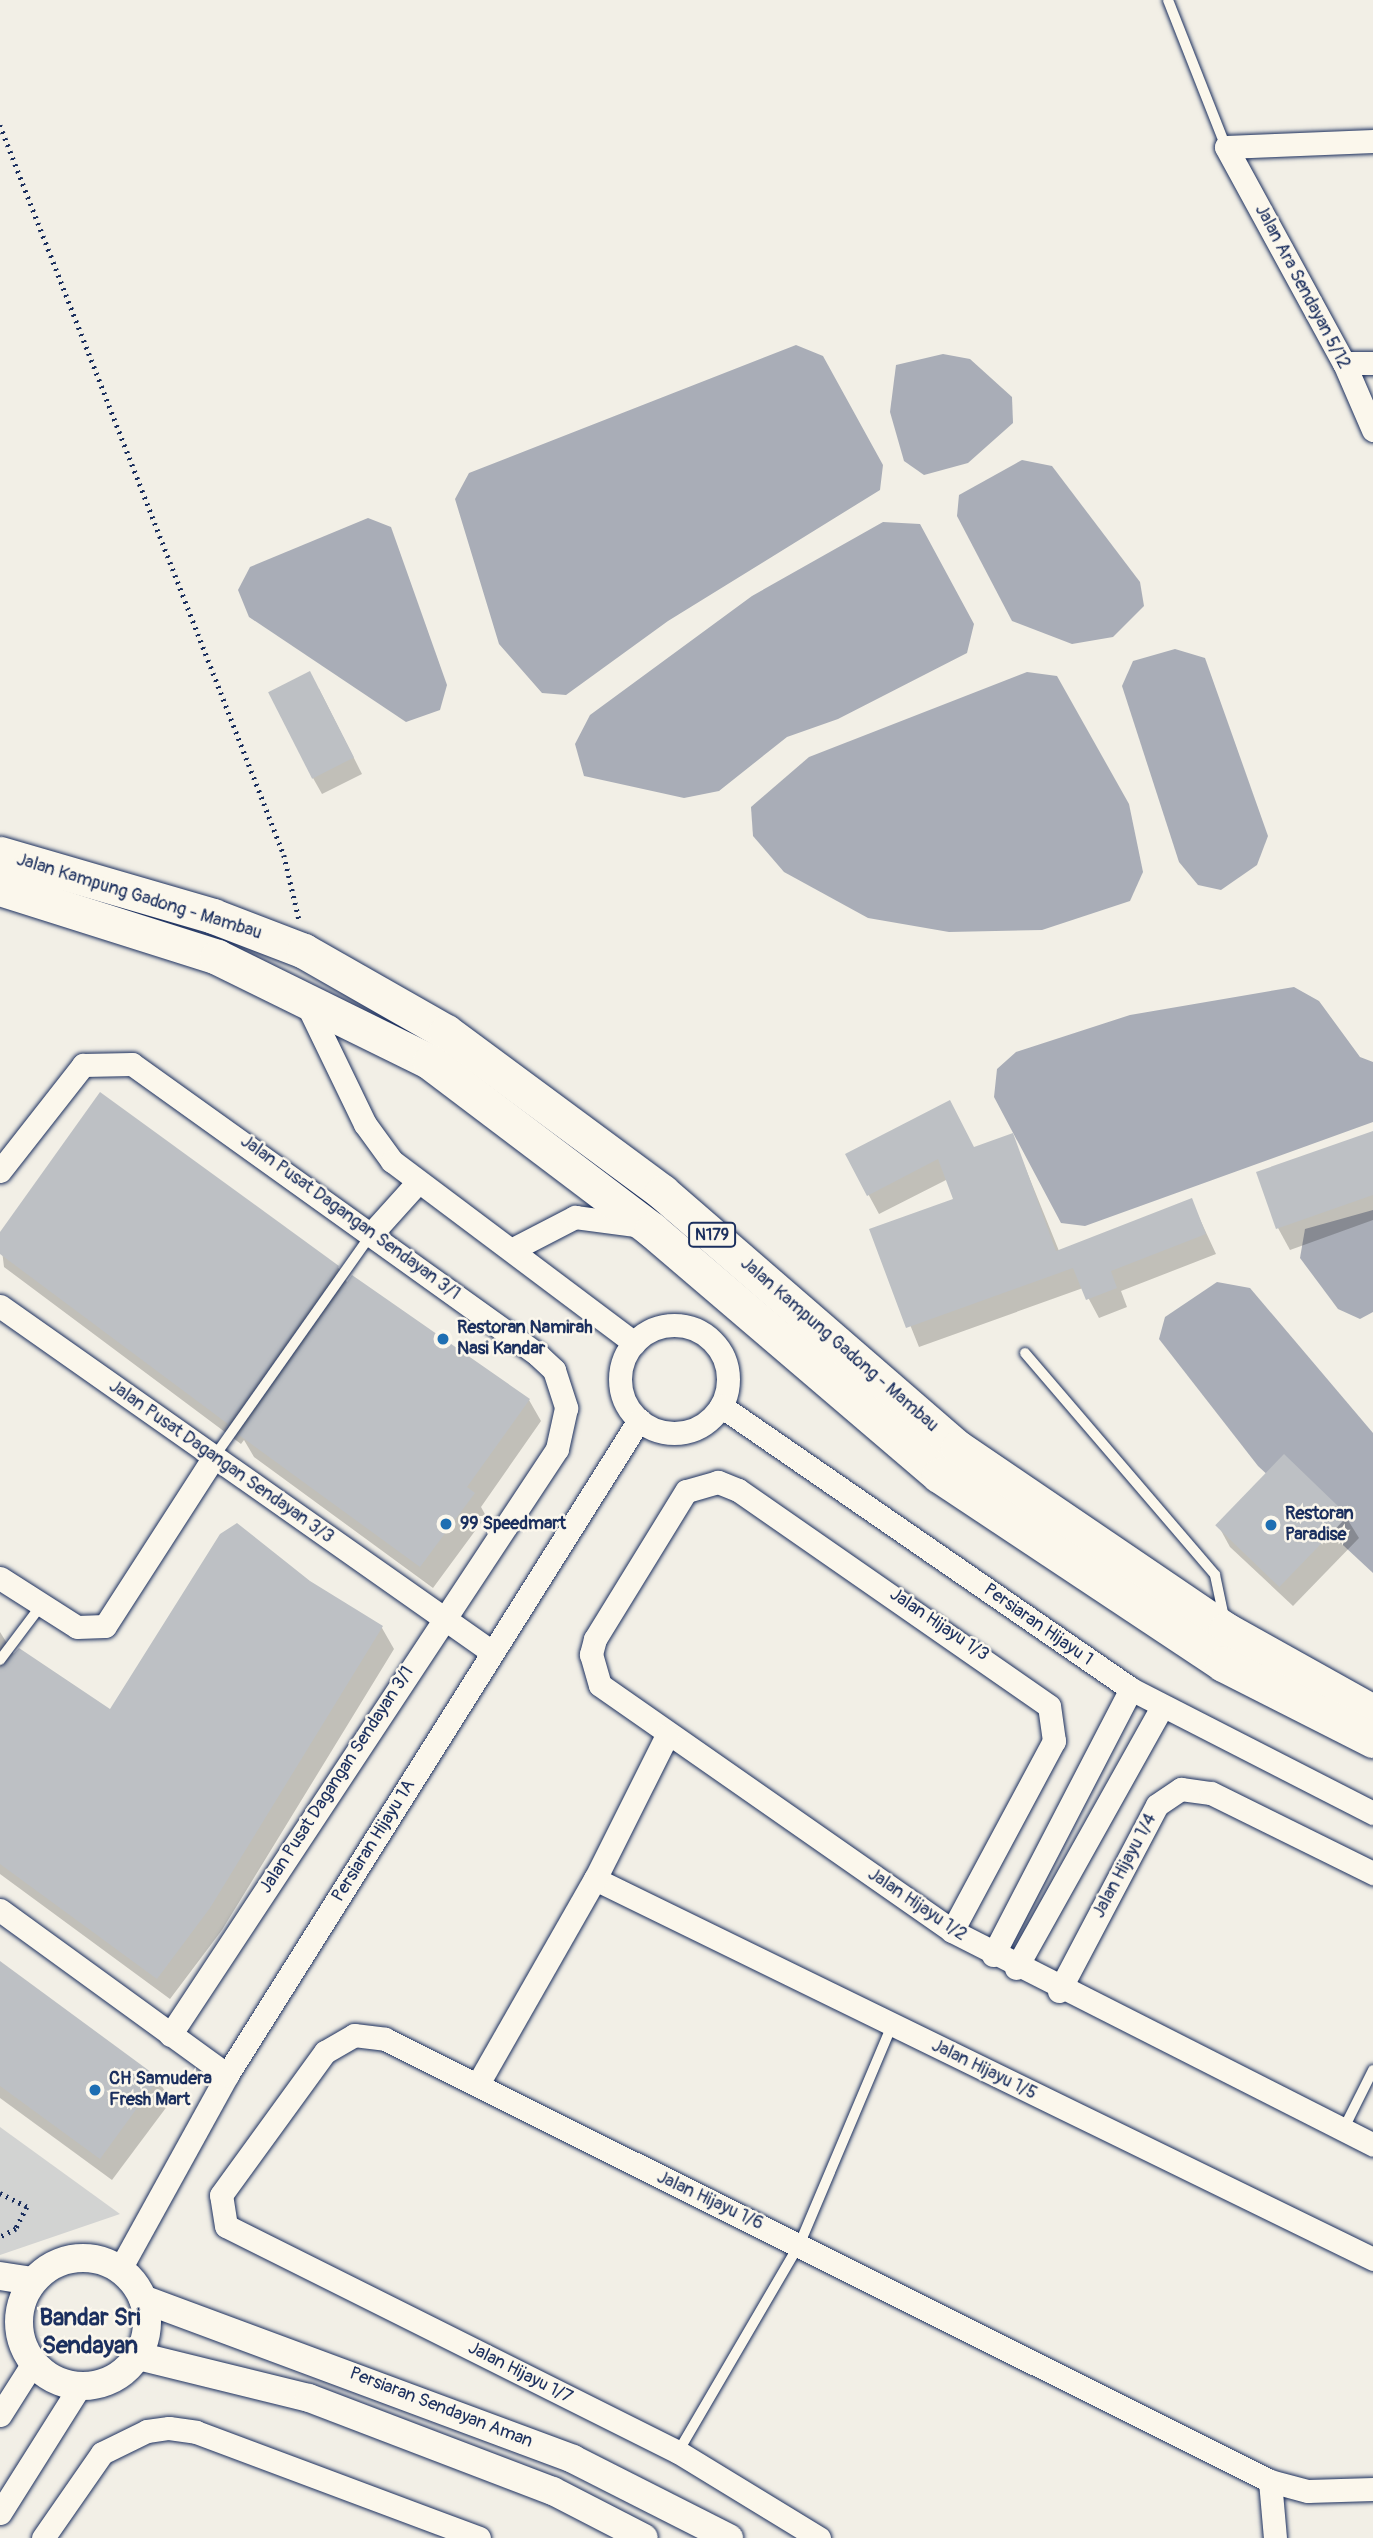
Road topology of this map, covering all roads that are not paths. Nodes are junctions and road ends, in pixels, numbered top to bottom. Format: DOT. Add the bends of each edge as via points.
graph roads {
  1 [pos="1168,0"];
  2 [pos="1373,141"];
  3 [pos="1226,147"];
  4 [pos="1344,363"];
  5 [pos="1373,363"];
  6 [pos="1373,430"];
  7 [pos="0,854"];
  8 [pos="0,888"];
  9 [pos="301,994"];
  10 [pos="0,1171"];
  11 [pos="418,1182"];
  12 [pos="652,1230"];
  13 [pos="372,1233"];
  14 [pos="515,1248"];
  15 [pos="0,1306"];
  16 [pos="634,1343"];
  17 [pos="1025,1353"];
  18 [pos="721,1406"];
  19 [pos="639,1420"];
  20 [pos="214,1457"];
  21 [pos="636,1567"];
  22 [pos="0,1578"];
  23 [pos="40,1607"];
  24 [pos="443,1618"];
  25 [pos="1226,1630"];
  26 [pos="492,1652"];
  27 [pos="0,1660"];
  28 [pos="1131,1689"];
  29 [pos="1162,1707"];
  30 [pos="1373,1712"];
  31 [pos="667,1735"];
  32 [pos="1373,1740"];
  33 [pos="1373,1813"];
  34 [pos="1373,1873"];
  35 [pos="595,1879"];
  36 [pos="0,1910"];
  37 [pos="953,1931"];
  38 [pos="993,1955"];
  39 [pos="1016,1968"];
  40 [pos="1059,1991"];
  41 [pos="892,2025"];
  42 [pos="170,2035"];
  43 [pos="1373,2070"];
  44 [pos="227,2075"];
  45 [pos="479,2082"];
  46 [pos="1343,2130"];
  47 [pos="1373,2145"];
  48 [pos="220,2216"];
  49 [pos="800,2243"];
  50 [pos="1373,2259"];
  51 [pos="120,2269"];
  52 [pos="0,2276"];
  53 [pos="33,2281"];
  54 [pos="144,2299"];
  55 [pos="9,2320"];
  56 [pos="138,2356"];
  57 [pos="33,2362"];
  58 [pos="79,2386"];
  59 [pos="0,2415"];
  60 [pos="678,2452"];
  61 [pos="1270,2481"];
  62 [pos="1373,2489"];
  63 [pos="0,2513"];
  64 [pos="43,2538"];
  65 [pos="479,2538"];
  66 [pos="644,2538"];
  67 [pos="729,2538"];
  68 [pos="819,2538"];
  69 [pos="1275,2538"];
  1 -- 3 [label="lane"];
  2 -- 3 [label="street"];
  3 -- 4 [label="street, Jalan Ara Sendayan 5/12"];
  4 -- 5 [label="street"];
  4 -- 6 [label="street, Jalan Ara Sendayan 5/12"];
  7 -- 25 [label="main road, Jalan Kampung Gadong - Mambau / N179" via="213,916 304,951 446,1032 662,1192 958,1448"];
  8 -- 9 [label="main road, Jalan Kampung Gadong - Mambau / N179" via="217,957"];
  9 -- 11 [label="street" via="365,1124 392,1161"];
  9 -- 12 [label="main road, Jalan Kampung Gadong - Mambau / N179" via="430,1062"];
  10 -- 13 [label="street, Jalan Pusat Dagangan Sendayan 3/1" via="70,1076 83,1065 114,1061 148,1072"];
  11 -- 13 [label="street"];
  11 -- 14 [label="street"];
  12 -- 14 [label="street" via="587,1215"];
  12 -- 32 [label="main road, Jalan Kampung Gadong - Mambau / N179" via="939,1475 1223,1664"];
  13 -- 20 [label="lane"];
  13 -- 24 [label="street, Jalan Pusat Dagangan Sendayan 3/1" via="538,1354 554,1370 566,1408 557,1449"];
  14 -- 16 [label="street"];
  15 -- 20 [label="street, Jalan Pusat Dagangan Sendayan 3/3"];
  16 -- 18 [label="street" via="664,1326 698,1330 712,1340 728,1371"];
  16 -- 19 [label="street" via="620,1374 621,1391"];
  17 -- 25 [label="lane" via="1215,1575"];
  18 -- 19 [label="street" via="709,1420 674,1433"];
  18 -- 28 [label="street, Persiaran Hijayu 1"];
  19 -- 26 [label="street, Persiaran Hijayu 1A"];
  20 -- 23 [label="street" via="105,1626 77,1627"];
  20 -- 24 [label="street, Jalan Pusat Dagangan Sendayan 3/3"];
  21 -- 31 [label="street, Jalan Hijayu 1/2" via="595,1639 594,1671 600,1685"];
  21 -- 37 [label="street, Jalan Hijayu 1/3" via="686,1491 718,1482 738,1490 1049,1706 1054,1741"];
  22 -- 23 [label="street"];
  23 -- 27 [label="lane"];
  24 -- 26 [label="street, Jalan Pusat Dagangan Sendayan 3/3"];
  24 -- 42 [label="street, Jalan Pusat Dagangan Sendayan 3/1"];
  25 -- 30 [label="main road, Jalan Kampung Gadong - Mambau / N179"];
  26 -- 44 [label="street, Persiaran Hijayu 1A"];
  28 -- 29 [label="street, Persiaran Hijayu 1"];
  28 -- 38 [label="street"];
  29 -- 33 [label="street, Persiaran Hijayu 1"];
  29 -- 39 [label="street"];
  31 -- 35 [label="street"];
  31 -- 37 [label="street, Jalan Hijayu 1/2"];
  34 -- 40 [label="street, Jalan Hijayu 1/4" via="1211,1793 1181,1789 1157,1805"];
  35 -- 41 [label="street, Jalan Hijayu 1/5"];
  35 -- 45 [label="street"];
  36 -- 42 [label="street"];
  37 -- 38 [label="street, Jalan Hijayu 1/2"];
  38 -- 39 [label="street, Jalan Hijayu 1/2"];
  39 -- 40 [label="street, Jalan Hijayu 1/2"];
  40 -- 46 [label="street, Jalan Hijayu 1/2"];
  41 -- 49 [label="lane"];
  41 -- 50 [label="street, Jalan Hijayu 1/5"];
  42 -- 44 [label="street"];
  43 -- 46 [label="lane"];
  44 -- 51 [label="street, Persiaran Hijayu 1A"];
  45 -- 48 [label="street, Jalan Hijayu 1/6" via="385,2039 339,2040 221,2195"];
  45 -- 49 [label="street, Jalan Hijayu 1/6" via="640,2168"];
  46 -- 47 [label="street, Jalan Hijayu 1/2"];
  48 -- 60 [label="street, Jalan Hijayu 1/7" via="226,2226"];
  49 -- 60 [label="lane"];
  49 -- 61 [label="street, Jalan Hijayu 1/6"];
  51 -- 53 [label="street" via="84,2258 48,2268"];
  51 -- 54 [label="street"];
  52 -- 53 [label="street"];
  53 -- 55 [label="street"];
  54 -- 56 [label="street" via="147,2328"];
  54 -- 67 [label="street, Persiaran Sendayan Aman" via="573,2459"];
  55 -- 57 [label="street"];
  56 -- 58 [label="street" via="113,2378"];
  56 -- 66 [label="street" via="309,2398 554,2491"];
  57 -- 58 [label="street"];
  57 -- 59 [label="street"];
  58 -- 63 [label="street"];
  60 -- 68 [label="street, Jalan Hijayu 1/7"];
  61 -- 62 [label="street, Jalan Hijayu 1/6" via="1308,2491"];
  61 -- 69 [label="street"];
  64 -- 65 [label="street" via="102,2453 147,2431 169,2428 196,2432"];
}
